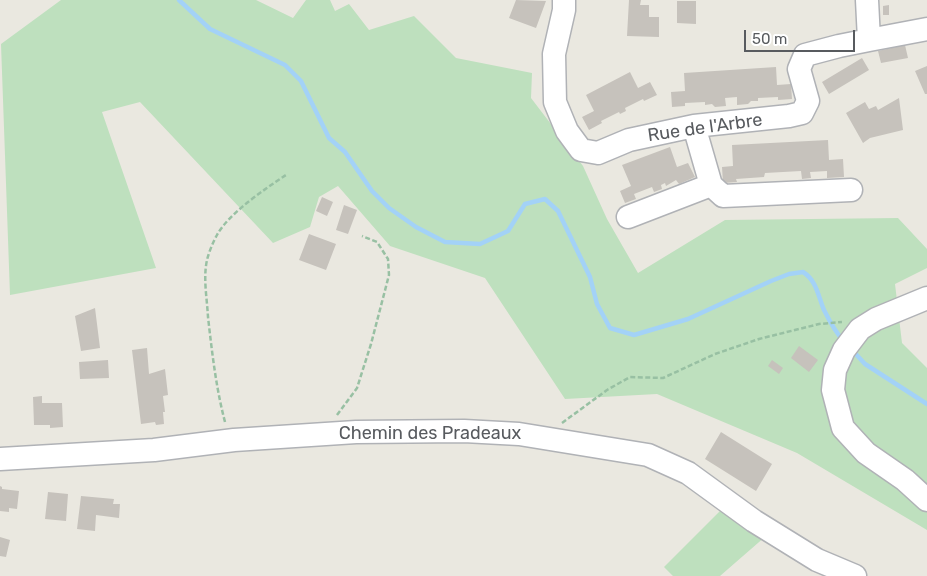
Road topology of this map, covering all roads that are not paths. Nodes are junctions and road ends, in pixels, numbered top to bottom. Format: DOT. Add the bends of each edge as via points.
graph roads {
  1 [pos="564,0"];
  2 [pos="867,0"];
  3 [pos="927,29"];
  4 [pos="869,40"];
  5 [pos="694,126"];
  6 [pos="711,186"];
  7 [pos="851,190"];
  8 [pos="628,217"];
  9 [pos="927,298"];
  10 [pos="0,459"];
  11 [pos="927,500"];
  12 [pos="855,576"];
  1 -- 5 [label="street, Rue de l'Arbre" via="554,54 556,102 567,132 581,150 598,152 629,140"];
  2 -- 4 [label="street"];
  3 -- 4 [label="street"];
  4 -- 5 [label="street, Rue de l'Arbre" via="805,56 799,69 808,101 802,113"];
  5 -- 6 [label="street"];
  6 -- 7 [label="street" via="723,196"];
  6 -- 8 [label="street"];
  9 -- 11 [label="street" via="876,319 850,325 835,370 834,390 843,428 866,454 905,480"];
  10 -- 12 [label="street, Chemin des Pradeaux" via="154,450 230,440 356,432 464,431 542,437 648,455 688,473 754,521 817,560"];
}
